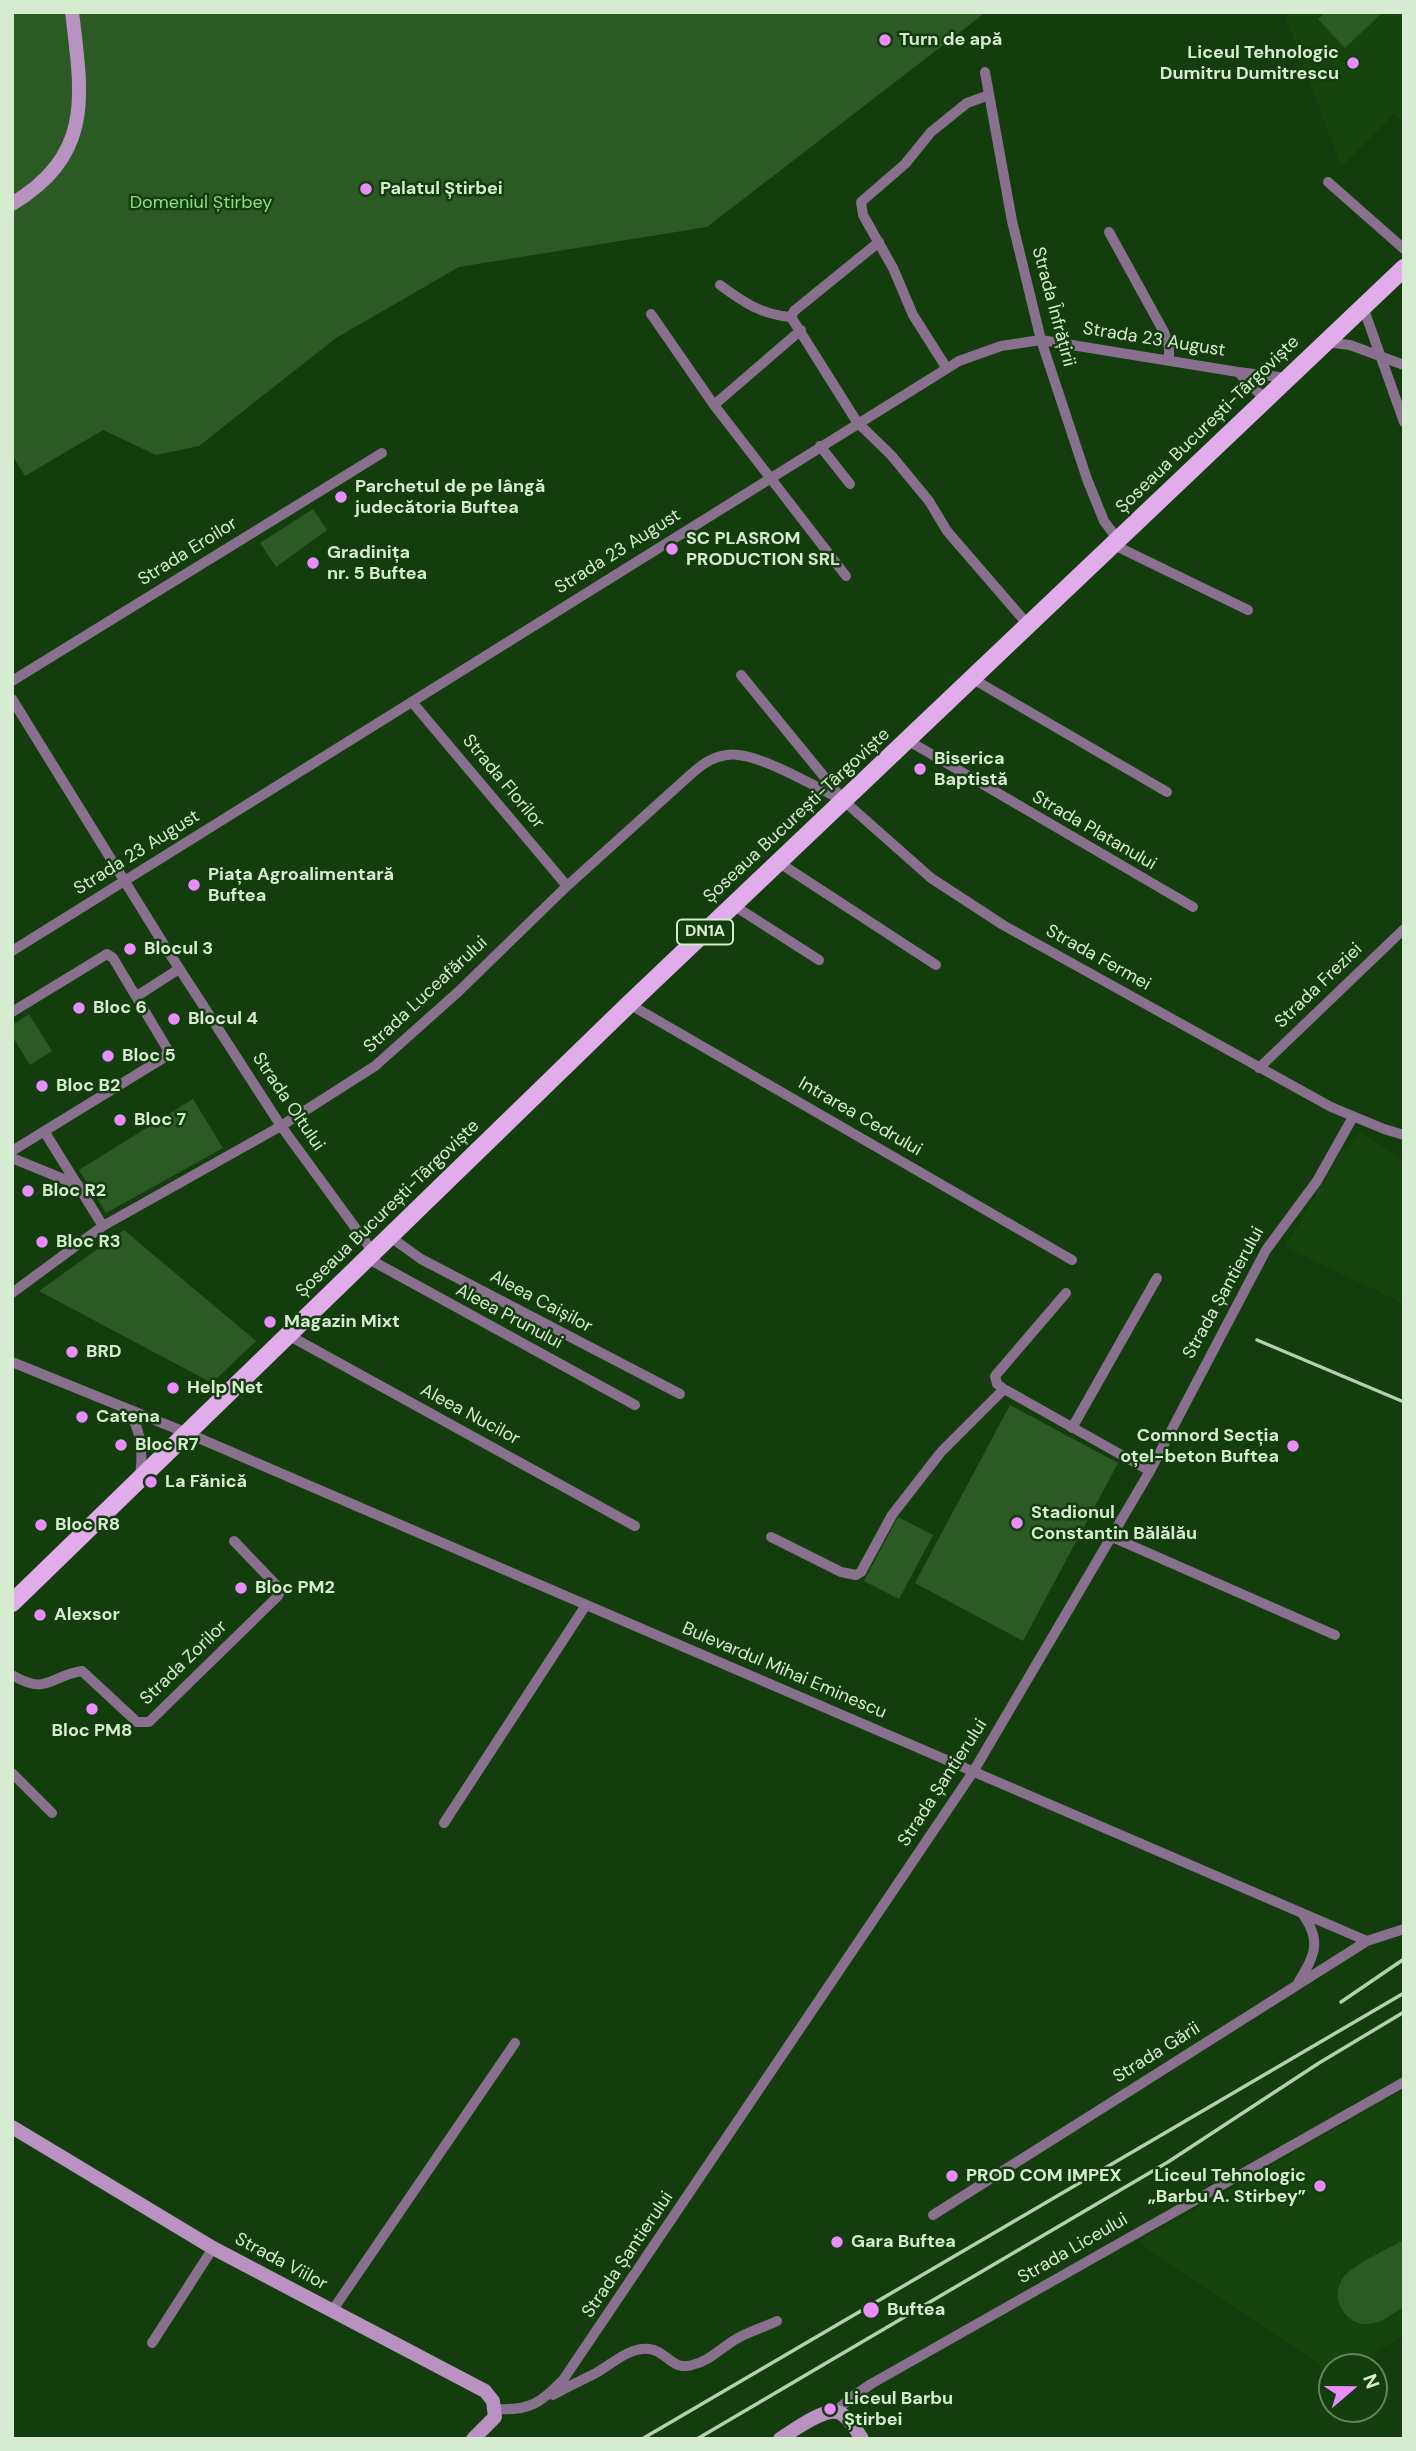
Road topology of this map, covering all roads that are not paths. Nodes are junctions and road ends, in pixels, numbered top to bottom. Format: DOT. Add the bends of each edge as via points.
graph roads {
  1 [pos="72,12"];
  2 [pos="985,72"];
  3 [pos="989,95"];
  4 [pos="1328,182"];
  5 [pos="12,204"];
  6 [pos="1109,232"];
  7 [pos="879,242"];
  8 [pos="1404,249"];
  9 [pos="1404,268"];
  10 [pos="720,285"];
  11 [pos="1363,307"];
  12 [pos="651,314"];
  13 [pos="791,317"];
  14 [pos="801,330"];
  15 [pos="1041,340"];
  16 [pos="1324,342"];
  17 [pos="1379,354"];
  18 [pos="1169,359"];
  19 [pos="1404,365"];
  20 [pos="946,367"];
  21 [pos="1238,372"];
  22 [pos="1287,378"];
  23 [pos="1265,399"];
  24 [pos="714,405"];
  25 [pos="857,422"];
  26 [pos="1404,422"];
  27 [pos="820,446"];
  28 [pos="382,453"];
  29 [pos="768,478"];
  30 [pos="850,484"];
  31 [pos="1116,543"];
  32 [pos="846,576"];
  33 [pos="1248,610"];
  34 [pos="1029,626"];
  35 [pos="741,675"];
  36 [pos="973,679"];
  37 [pos="12,681"];
  38 [pos="12,699"];
  39 [pos="412,702"];
  40 [pos="907,740"];
  41 [pos="1167,792"];
  42 [pos="844,801"];
  43 [pos="778,862"];
  44 [pos="124,881"];
  45 [pos="567,886"];
  46 [pos="733,905"];
  47 [pos="1193,907"];
  48 [pos="1404,929"];
  49 [pos="12,951"];
  50 [pos="819,960"];
  51 [pos="936,965"];
  52 [pos="179,969"];
  53 [pos="137,996"];
  54 [pos="629,1004"];
  55 [pos="12,1012"];
  56 [pos="1259,1068"];
  57 [pos="1353,1117"];
  58 [pos="281,1126"];
  59 [pos="44,1131"];
  60 [pos="1404,1135"];
  61 [pos="12,1151"];
  62 [pos="12,1158"];
  63 [pos="78,1185"];
  64 [pos="103,1226"];
  65 [pos="389,1236"];
  66 [pos="370,1255"];
  67 [pos="1072,1259"];
  68 [pos="1157,1278"];
  69 [pos="12,1293"];
  70 [pos="1066,1293"];
  71 [pos="289,1335"];
  72 [pos="12,1362"];
  73 [pos="1004,1390"];
  74 [pos="680,1394"];
  75 [pos="635,1405"];
  76 [pos="130,1411"];
  77 [pos="1072,1428"];
  78 [pos="187,1433"];
  79 [pos="1150,1471"];
  80 [pos="140,1477"];
  81 [pos="635,1526"];
  82 [pos="771,1537"];
  83 [pos="1112,1537"];
  84 [pos="234,1541"];
  85 [pos="12,1602"];
  86 [pos="586,1605"];
  87 [pos="1335,1635"];
  88 [pos="12,1675"];
  89 [pos="973,1772"];
  90 [pos="12,1773"];
  91 [pos="52,1813"];
  92 [pos="444,1823"];
  93 [pos="1302,1913"];
  94 [pos="1404,1929"];
  95 [pos="1367,1941"];
  96 [pos="1296,1985"];
  97 [pos="514,2043"];
  98 [pos="1404,2082"];
  99 [pos="12,2127"];
  100 [pos="933,2215"];
  101 [pos="212,2248"];
  102 [pos="332,2311"];
  103 [pos="777,2321"];
  104 [pos="152,2343"];
  105 [pos="543,2400"];
  106 [pos="495,2409"];
  107 [pos="836,2412"];
  108 [pos="473,2439"];
  109 [pos="779,2439"];
  110 [pos="862,2439"];
  1 -- 5 [label="main road" via="80,100 76,126 57,167"];
  2 -- 3 [label="street, Strada Înfrățirii"];
  3 -- 7 [label="street" via="967,103 941,124 905,164 861,202 863,215"];
  3 -- 15 [label="street, Strada Înfrățirii" via="1012,221"];
  4 -- 8 [label="street"];
  6 -- 18 [label="street" via="1164,332"];
  7 -- 13 [label="street"];
  7 -- 20 [label="street" via="913,316"];
  9 -- 11 [label="main road, Șoseaua București-Târgoviște / DN1A"];
  10 -- 13 [label="street" via="747,305 772,316"];
  11 -- 16 [label="main road, Șoseaua București-Târgoviște / DN1A"];
  11 -- 17 [label="street"];
  12 -- 24 [label="street"];
  13 -- 14 [label="street"];
  14 -- 24 [label="street"];
  14 -- 25 [label="street"];
  15 -- 18 [label="street, Strada 23 August"];
  15 -- 20 [label="street, Strada 23 August" via="981,352"];
  15 -- 31 [label="street, Strada Înfrățirii" via="1087,479"];
  16 -- 17 [label="street"];
  16 -- 22 [label="main road, Șoseaua București-Târgoviște / DN1A"];
  17 -- 19 [label="street"];
  17 -- 26 [label="street"];
  18 -- 21 [label="street, Strada 23 August"];
  20 -- 25 [label="street, Strada 23 August"];
  21 -- 22 [label="street, Strada 23 August"];
  21 -- 23 [label="street"];
  22 -- 23 [label="main road, Șoseaua București-Târgoviște / DN1A"];
  23 -- 31 [label="main road, Șoseaua București-Târgoviște / DN1A"];
  24 -- 29 [label="street"];
  25 -- 27 [label="street, Strada 23 August"];
  25 -- 34 [label="street" via="929,500 947,531"];
  27 -- 29 [label="street, Strada 23 August"];
  27 -- 30 [label="street"];
  28 -- 37 [label="street, Strada Eroilor"];
  29 -- 32 [label="street"];
  29 -- 39 [label="street, Strada 23 August"];
  31 -- 33 [label="street"];
  31 -- 34 [label="main road, Șoseaua București-Târgoviște / DN1A"];
  34 -- 36 [label="main road, Șoseaua București-Târgoviște / DN1A"];
  35 -- 42 [label="street"];
  36 -- 40 [label="main road, Șoseaua București-Târgoviște / DN1A"];
  36 -- 41 [label="street"];
  38 -- 44 [label="street, Strada Oltului"];
  39 -- 44 [label="street, Strada 23 August"];
  39 -- 45 [label="street, Strada Florilor"];
  40 -- 42 [label="main road, Șoseaua București-Târgoviște / DN1A"];
  40 -- 47 [label="street, Strada Platanului"];
  42 -- 43 [label="main road, Șoseaua București-Târgoviște / DN1A"];
  42 -- 45 [label="street, Strada Luceafărului" via="753,757 719,756 703,764"];
  42 -- 56 [label="street, Strada Fermei" via="962,900"];
  43 -- 46 [label="main road, Șoseaua București-Târgoviște / DN1A"];
  43 -- 51 [label="street"];
  44 -- 49 [label="street, Strada 23 August"];
  44 -- 52 [label="street, Strada Oltului"];
  45 -- 58 [label="street, Strada Luceafărului" via="388,1056"];
  46 -- 50 [label="street"];
  46 -- 54 [label="main road, Șoseaua București-Târgoviște / DN1A"];
  48 -- 56 [label="street, Strada Freziei"];
  52 -- 53 [label="street"];
  52 -- 58 [label="street, Strada Oltului"];
  53 -- 55 [label="street" via="107,954"];
  53 -- 59 [label="street" via="167,1047 167,1055"];
  54 -- 65 [label="main road, Șoseaua București-Târgoviște / DN1A"];
  54 -- 67 [label="street, Intrarea Cedrului"];
  56 -- 57 [label="street, Strada Fermei"];
  57 -- 60 [label="street, Strada Fermei"];
  57 -- 79 [label="street, Strada Șantierului" via="1317,1181 1266,1250"];
  58 -- 64 [label="street, Strada Luceafărului"];
  58 -- 66 [label="street, Strada Oltului"];
  59 -- 61 [label="street"];
  59 -- 63 [label="street"];
  62 -- 63 [label="street"];
  63 -- 64 [label="street"];
  64 -- 69 [label="street, Strada Luceafărului"];
  65 -- 66 [label="main road, Șoseaua București-Târgoviște / DN1A"];
  65 -- 74 [label="street, Aleea Caișilor" via="421,1259"];
  66 -- 71 [label="main road, Șoseaua București-Târgoviște / DN1A"];
  66 -- 75 [label="street, Aleea Prunului" via="385,1270"];
  68 -- 77 [label="street"];
  70 -- 73 [label="street" via="995,1376"];
  71 -- 78 [label="main road, Șoseaua București-Târgoviște / DN1A"];
  71 -- 81 [label="street, Aleea Nucilor"];
  72 -- 76 [label="street, Bulevardul Mihai Eminescu"];
  73 -- 77 [label="street"];
  73 -- 82 [label="street" via="933,1462 892,1515 856,1575"];
  76 -- 78 [label="street, Bulevardul Mihai Eminescu"];
  76 -- 80 [label="street" via="142,1447"];
  77 -- 79 [label="street"];
  78 -- 80 [label="main road, Șoseaua București-Târgoviște / DN1A"];
  78 -- 86 [label="street, Bulevardul Mihai Eminescu"];
  79 -- 83 [label="street, Strada Șantierului"];
  80 -- 85 [label="main road, Șoseaua București-Târgoviște / DN1A"];
  83 -- 87 [label="street"];
  83 -- 89 [label="street, Strada Șantierului"];
  84 -- 88 [label="street, Strada Zorilor" via="280,1591 149,1722 137,1722 87,1672 36,1686"];
  86 -- 89 [label="street, Bulevardul Mihai Eminescu"];
  86 -- 92 [label="street"];
  89 -- 93 [label="street, Bulevardul Mihai Eminescu"];
  89 -- 105 [label="street, Strada Șantierului" via="589,2344"];
  90 -- 91 [label="street"];
  93 -- 95 [label="street, Bulevardul Mihai Eminescu"];
  93 -- 96 [label="street" via="1315,1943 1313,1957"];
  94 -- 95 [label="street, Strada Gării"];
  95 -- 96 [label="street, Strada Gării"];
  96 -- 100 [label="street, Strada Gării"];
  97 -- 102 [label="street"];
  98 -- 107 [label="street, Strada Liceului" via="871,2384"];
  99 -- 101 [label="main road, Strada Viilor"];
  101 -- 102 [label="main road, Strada Viilor"];
  101 -- 104 [label="street"];
  102 -- 106 [label="main road, Strada Viilor" via="485,2392"];
  103 -- 105 [label="street" via="690,2366 678,2366 652,2349 630,2353"];
  105 -- 106 [label="street" via="528,2407"];
  106 -- 108 [label="main road" via="490,2424"];
  107 -- 109 [label="main road" via="819,2416"];
  107 -- 110 [label="main road"];
}
